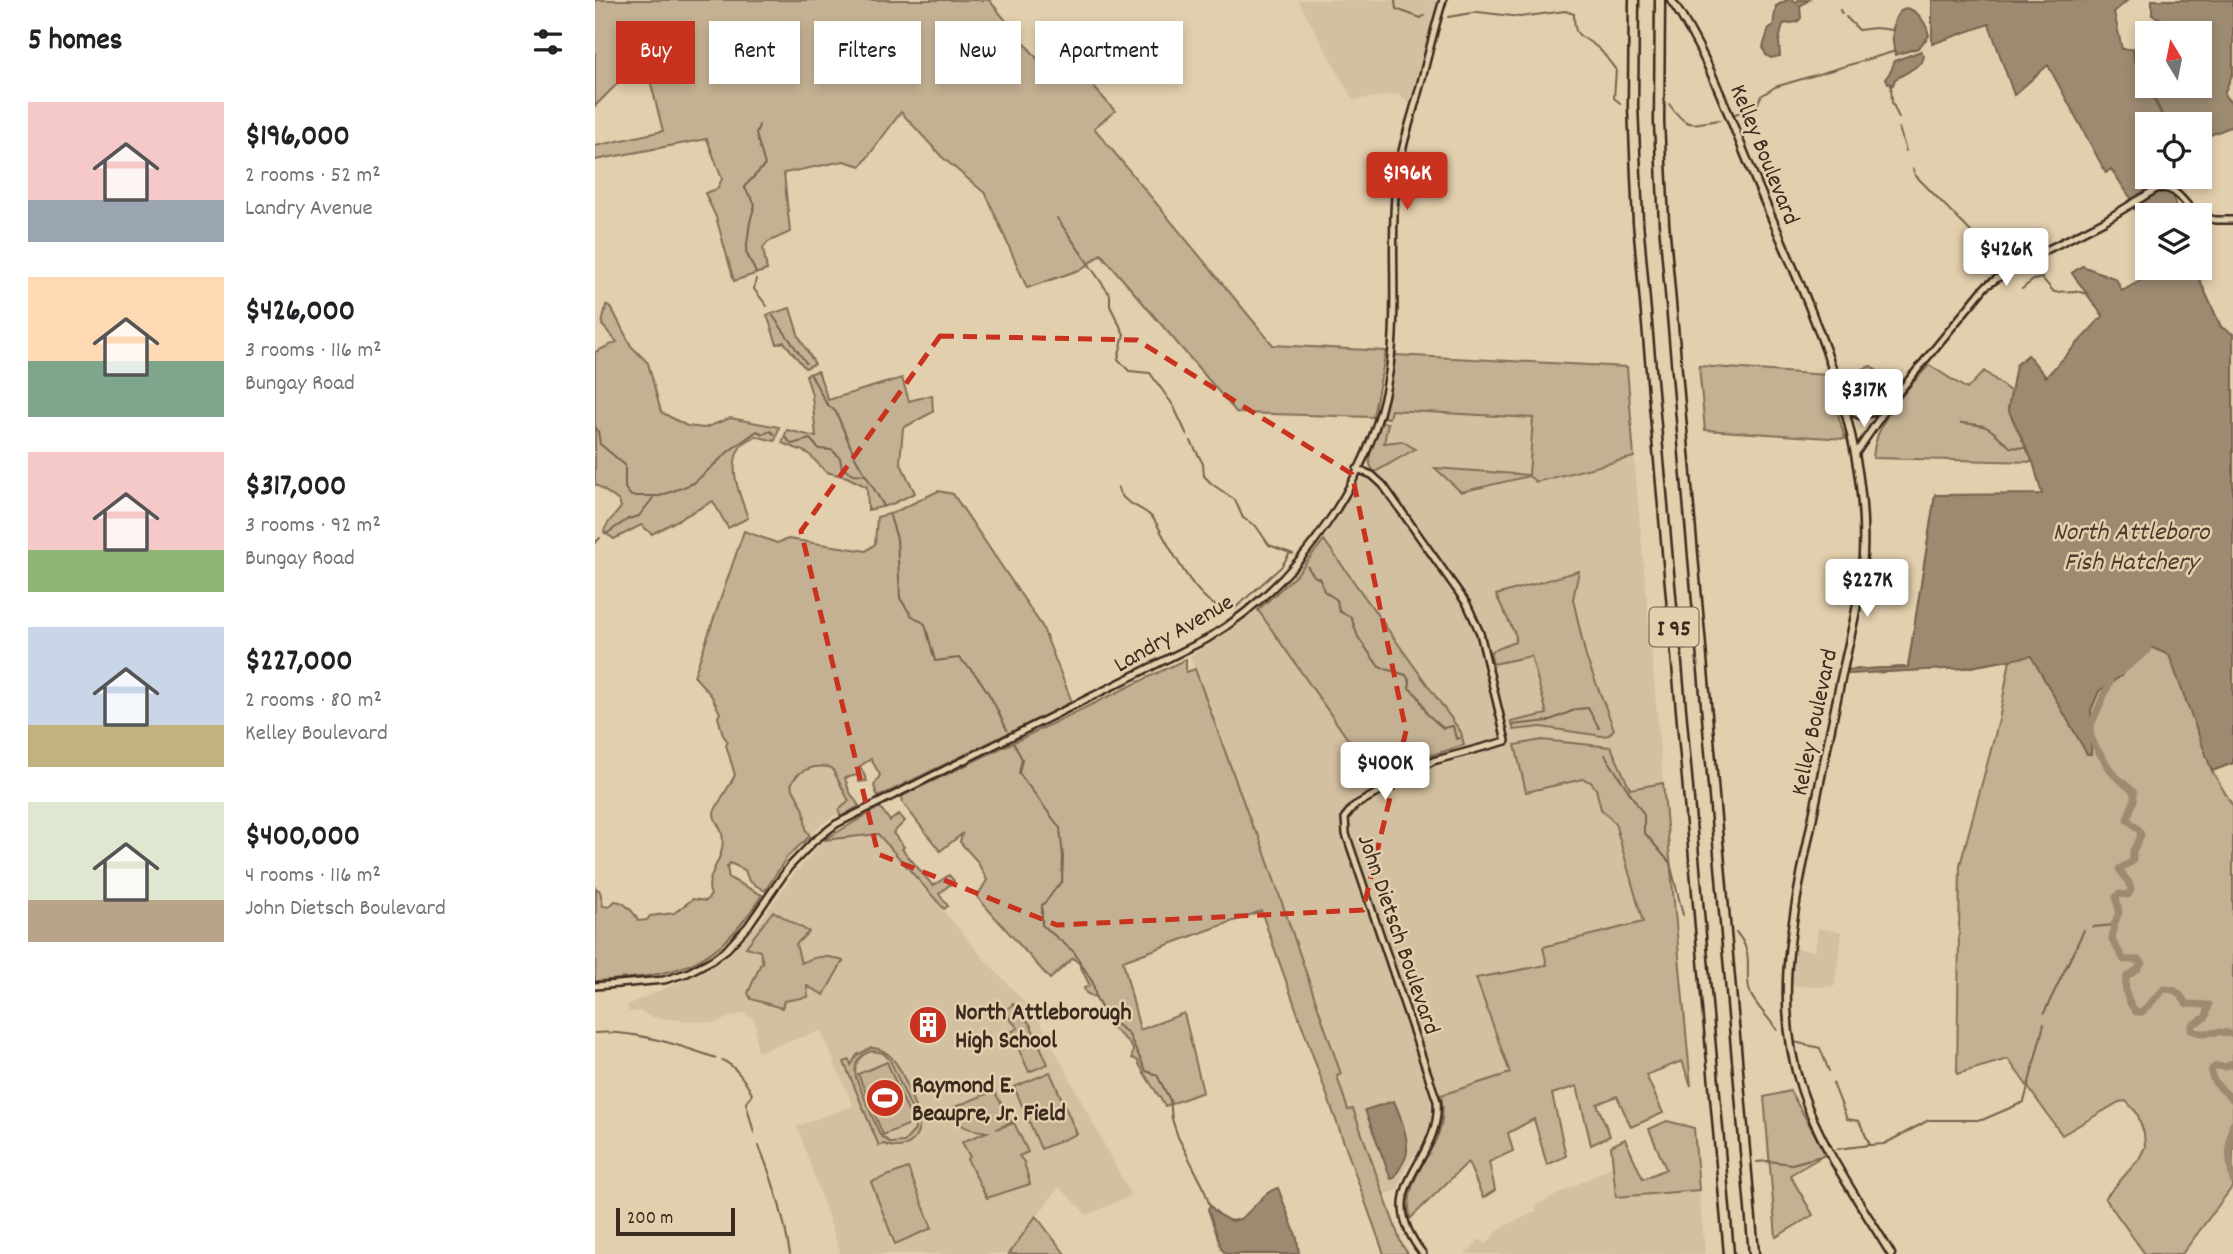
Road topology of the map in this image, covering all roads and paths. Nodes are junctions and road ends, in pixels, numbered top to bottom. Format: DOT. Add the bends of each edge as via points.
graph roads {
  1 [pos="1443,0"];
  2 [pos="1635,0"];
  3 [pos="1660,0"];
  4 [pos="1673,2"];
  5 [pos="2186,203"];
  6 [pos="2212,219"];
  7 [pos="2233,220"];
  8 [pos="1886,408"];
  9 [pos="1845,409"];
  10 [pos="1856,453"];
  11 [pos="1357,469"];
  12 [pos="595,986"];
  13 [pos="1423,1254"];
  14 [pos="1729,1254"];
  15 [pos="1754,1254"];
  16 [pos="1891,1254"];
  1 -- 11 [label="street, Landry Avenue" via="1398,167 1392,349 1381,409"];
  2 -- 14 [label="highway, I 95" via="1633,120 1639,236"];
  3 -- 15 [label="highway, I 95" via="1658,108 1664,223"];
  4 -- 9 [label="main road, Kelley Boulevard" via="1697,39 1720,92"];
  5 -- 8 [label="street" via="2174,190 2156,189 2007,271 1975,298"];
  6 -- 7 [label="street"];
  8 -- 9 [label="street" via="1861,416"];
  8 -- 10 [label="street"];
  9 -- 10 [label="main road, Kelley Boulevard"];
  10 -- 16 [label="main road, Kelley Boulevard" via="1863,506 1860,582 1799,885 1786,1005 1792,1054 1809,1110"];
  11 -- 12 [label="street, Landry Avenue" via="1327,525 1301,559 1261,600 1216,633 836,824 789,867 739,937 704,964 664,980"];
  11 -- 13 [label="street, John Dietsch Boulevard" via="1383,485 1467,604 1480,633 1506,741 1433,761 1354,806 1345,817 1346,834 1437,1101 1432,1140 1410,1175 1403,1203 1406,1226"];
}
